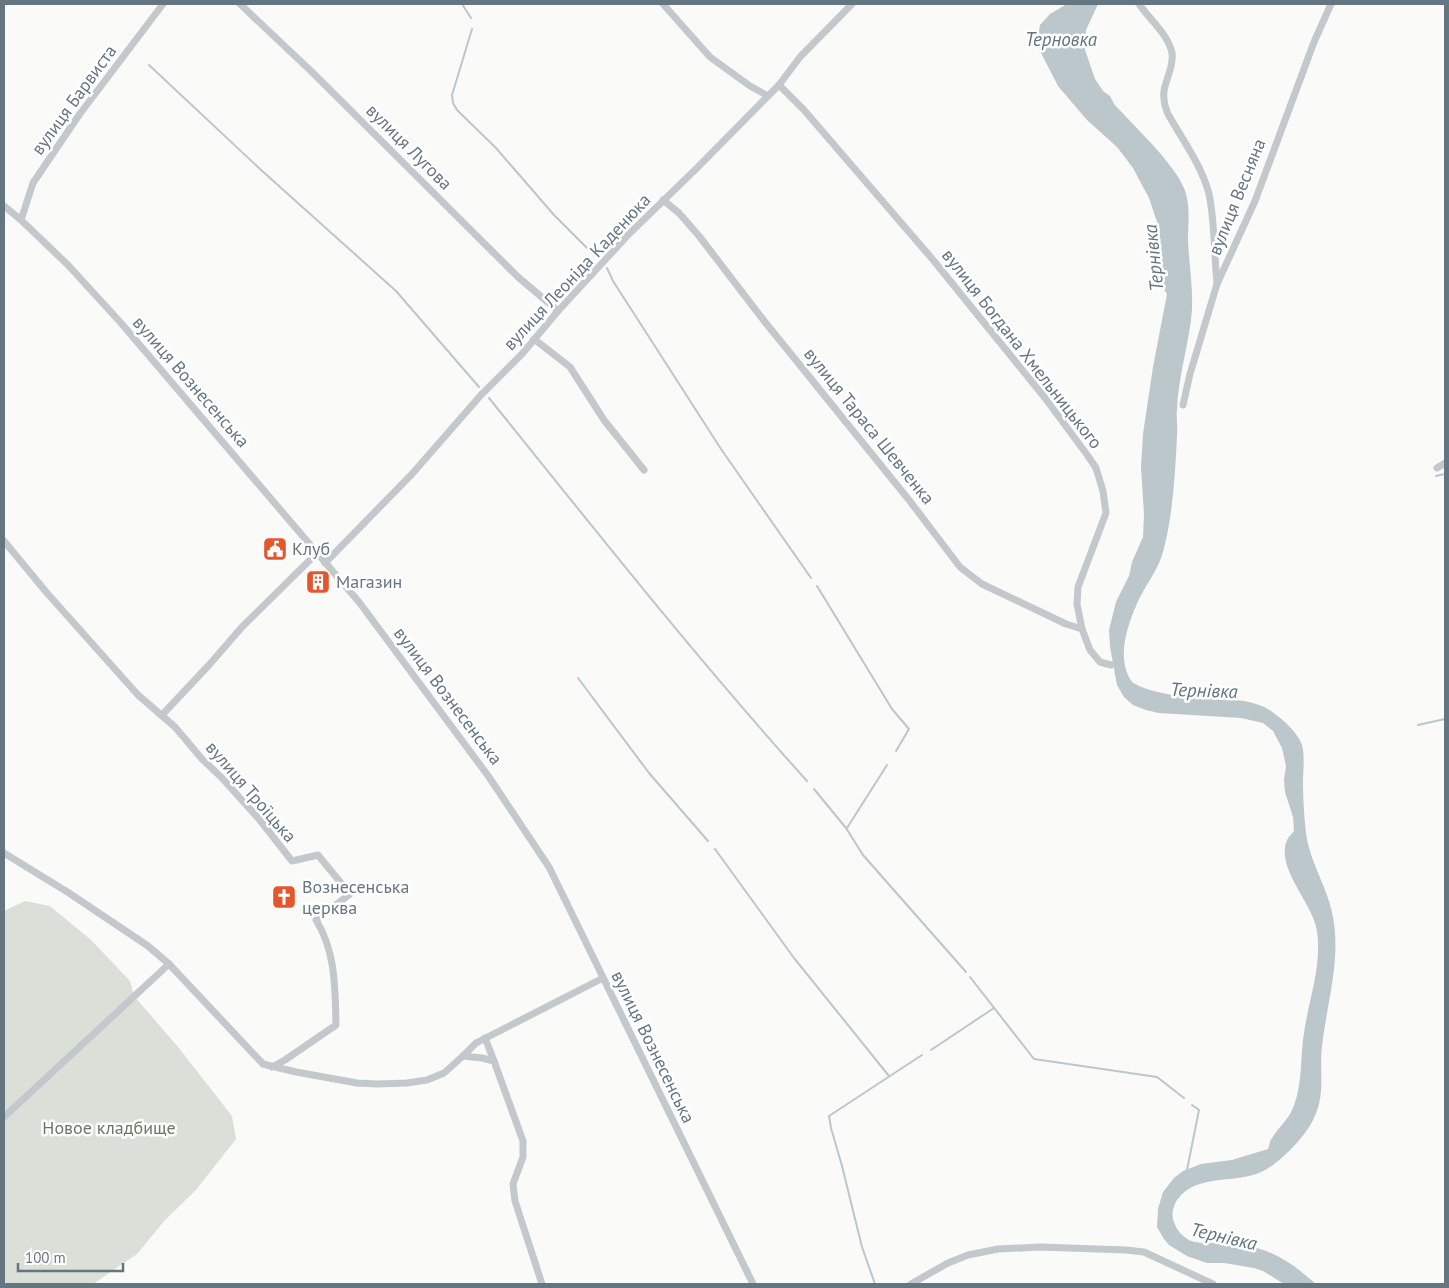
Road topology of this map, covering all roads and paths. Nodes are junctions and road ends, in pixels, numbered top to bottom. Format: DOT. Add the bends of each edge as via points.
graph roads {
  1 [pos="163,4"];
  2 [pos="240,4"];
  3 [pos="663,4"];
  4 [pos="852,4"];
  5 [pos="1139,4"];
  6 [pos="1331,4"];
  7 [pos="779,85"];
  8 [pos="768,96"];
  9 [pos="663,200"];
  10 [pos="4,206"];
  11 [pos="21,220"];
  12 [pos="1217,284"];
  13 [pos="558,311"];
  14 [pos="534,339"];
  15 [pos="1183,405"];
  16 [pos="1445,463"];
  17 [pos="1437,468"];
  18 [pos="644,470"];
  19 [pos="4,541"];
  20 [pos="317,553"];
  21 [pos="325,563"];
  22 [pos="1082,629"];
  23 [pos="1111,665"];
  24 [pos="162,715"];
  25 [pos="4,853"];
  26 [pos="168,964"];
  27 [pos="603,978"];
  28 [pos="485,1038"];
  29 [pos="463,1056"];
  30 [pos="494,1061"];
  31 [pos="272,1067"];
  32 [pos="4,1117"];
  33 [pos="542,1284"];
  34 [pos="753,1284"];
  35 [pos="911,1284"];
  36 [pos="1213,1284"];
  1 -- 11 [label="street, вулиця Барвиста" via="79,115 33,183"];
  2 -- 13 [label="street, вулиця Лугова" via="518,277"];
  3 -- 8 [label="street" via="710,57"];
  4 -- 7 [label="street, вулиця Леоніда Каденюка" via="800,57"];
  5 -- 12 [label="street" via="1168,41 1172,52 1173,62 1164,91 1164,104 1208,192"];
  6 -- 12 [label="street, вулиця Весняна" via="1254,201"];
  7 -- 8 [label="street, вулиця Леоніда Каденюка"];
  7 -- 22 [label="street, вулиця Богдана Хмельницького" via="934,261 1039,390 1096,468 1106,513 1078,587 1076,604"];
  8 -- 9 [label="street, вулиця Леоніда Каденюка"];
  9 -- 13 [label="street, вулиця Леоніда Каденюка"];
  9 -- 22 [label="street, вулиця Тараса Шевченка" via="699,236 960,567 999,593"];
  10 -- 11 [label="street, вулиця Вознесенська"];
  11 -- 20 [label="street, вулиця Вознесенська" via="121,323"];
  12 -- 15 [label="street, вулиця Весняна"];
  13 -- 14 [label="street, вулиця Леоніда Каденюка"];
  14 -- 18 [label="street" via="570,367 604,420"];
  14 -- 21 [label="street, вулиця Леоніда Каденюка" via="412,474"];
  16 -- 17 [label="street"];
  19 -- 24 [label="street, вулиця Троїцька" via="138,695"];
  20 -- 21 [label="street, вулиця Вознесенська"];
  20 -- 24 [label="street" via="242,627"];
  21 -- 27 [label="street, вулиця Вознесенська" via="359,602 530,837 549,867"];
  22 -- 23 [label="street, вулиця Богдана Хмельницького" via="1093,655 1100,662"];
  24 -- 31 [label="street, вулиця Троїцька" via="258,818 292,861 318,855 350,894 316,920 324,932 332,959 336,1025"];
  25 -- 26 [label="street" via="132,934"];
  26 -- 31 [label="street" via="263,1064"];
  26 -- 32 [label="street"];
  27 -- 28 [label="street"];
  27 -- 34 [label="street, вулиця Вознесенська"];
  28 -- 29 [label="street"];
  28 -- 30 [label="street"];
  29 -- 30 [label="street"];
  29 -- 31 [label="street" via="435,1077 391,1084 357,1083"];
  30 -- 33 [label="street" via="523,1141 523,1158 514,1184 515,1201"];
  35 -- 36 [label="street" via="968,1255 998,1249 1040,1247 1144,1252"];
}
